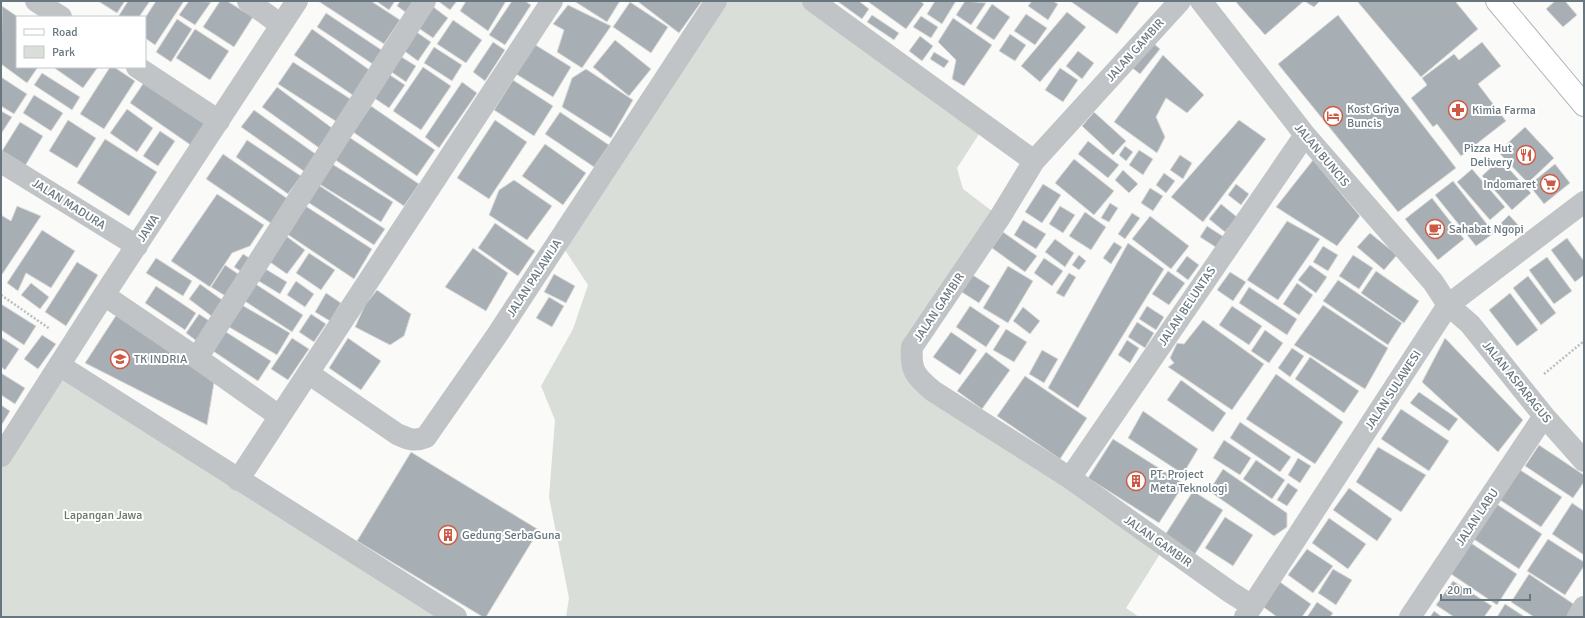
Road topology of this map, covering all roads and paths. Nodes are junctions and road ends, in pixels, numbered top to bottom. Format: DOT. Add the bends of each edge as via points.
graph roads {
  1 [pos="248,1"];
  2 [pos="297,1"];
  3 [pos="425,1"];
  4 [pos="552,1"];
  5 [pos="716,1"];
  6 [pos="813,1"];
  7 [pos="1200,1"];
  8 [pos="1497,1"];
  9 [pos="1172,4"];
  10 [pos="281,25"];
  11 [pos="139,68"];
  12 [pos="1584,105"];
  13 [pos="219,121"];
  14 [pos="1305,135"];
  15 [pos="1034,161"];
  16 [pos="1,162"];
  17 [pos="1584,202"];
  18 [pos="137,246"];
  19 [pos="1,295"];
  20 [pos="104,295"];
  21 [pos="1448,305"];
  22 [pos="1584,341"];
  23 [pos="73,344"];
  24 [pos="197,358"];
  25 [pos="59,365"];
  26 [pos="308,373"];
  27 [pos="1524,391"];
  28 [pos="279,416"];
  29 [pos="1544,416"];
  30 [pos="1,456"];
  31 [pos="1584,462"];
  32 [pos="1070,478"];
  33 [pos="238,480"];
  34 [pos="1584,607"];
  35 [pos="1248,611"];
  36 [pos="456,617"];
  37 [pos="1410,617"];
  38 [pos="1578,617"];
  1 -- 10 [label="street"];
  2 -- 10 [label="street, JAWA"];
  3 -- 24 [label="street"];
  4 -- 26 [label="street"];
  5 -- 26 [label="street, JALAN PALAWIJA" via="497,335 426,437 417,441 397,434"];
  6 -- 15 [label="street"];
  7 -- 14 [label="street, JALAN BUNCIS"];
  8 -- 12 [label="street"];
  9 -- 15 [label="street, JALAN GAMBIR"];
  10 -- 13 [label="street, JAWA"];
  11 -- 13 [label="street"];
  13 -- 18 [label="street, JAWA"];
  14 -- 21 [label="street, JALAN BUNCIS" via="1433,282"];
  14 -- 32 [label="street, JALAN BELUNTAS"];
  15 -- 32 [label="street, JALAN GAMBIR" via="1000,217 912,347 910,362 919,379 933,391"];
  16 -- 18 [label="street, JALAN MADURA"];
  17 -- 21 [label="street, JALAN SULAWESI"];
  18 -- 20 [label="street, JAWA"];
  19 -- 23 [label="path"];
  20 -- 23 [label="street, JAWA"];
  20 -- 24 [label="street"];
  21 -- 27 [label="street, JALAN ASPARAGUS" via="1470,324"];
  21 -- 35 [label="street, JALAN SULAWESI"];
  22 -- 27 [label="path"];
  23 -- 25 [label="street, JAWA"];
  24 -- 28 [label="street"];
  25 -- 30 [label="street, JAWA"];
  25 -- 33 [label="street"];
  26 -- 28 [label="street"];
  27 -- 29 [label="street, JALAN ASPARAGUS"];
  28 -- 33 [label="street"];
  29 -- 31 [label="street, JALAN ASPARAGUS"];
  29 -- 37 [label="street, JALAN LABU"];
  32 -- 35 [label="street, JALAN GAMBIR" via="1230,592"];
  33 -- 36 [label="street"];
  34 -- 38 [label="street"];
}
